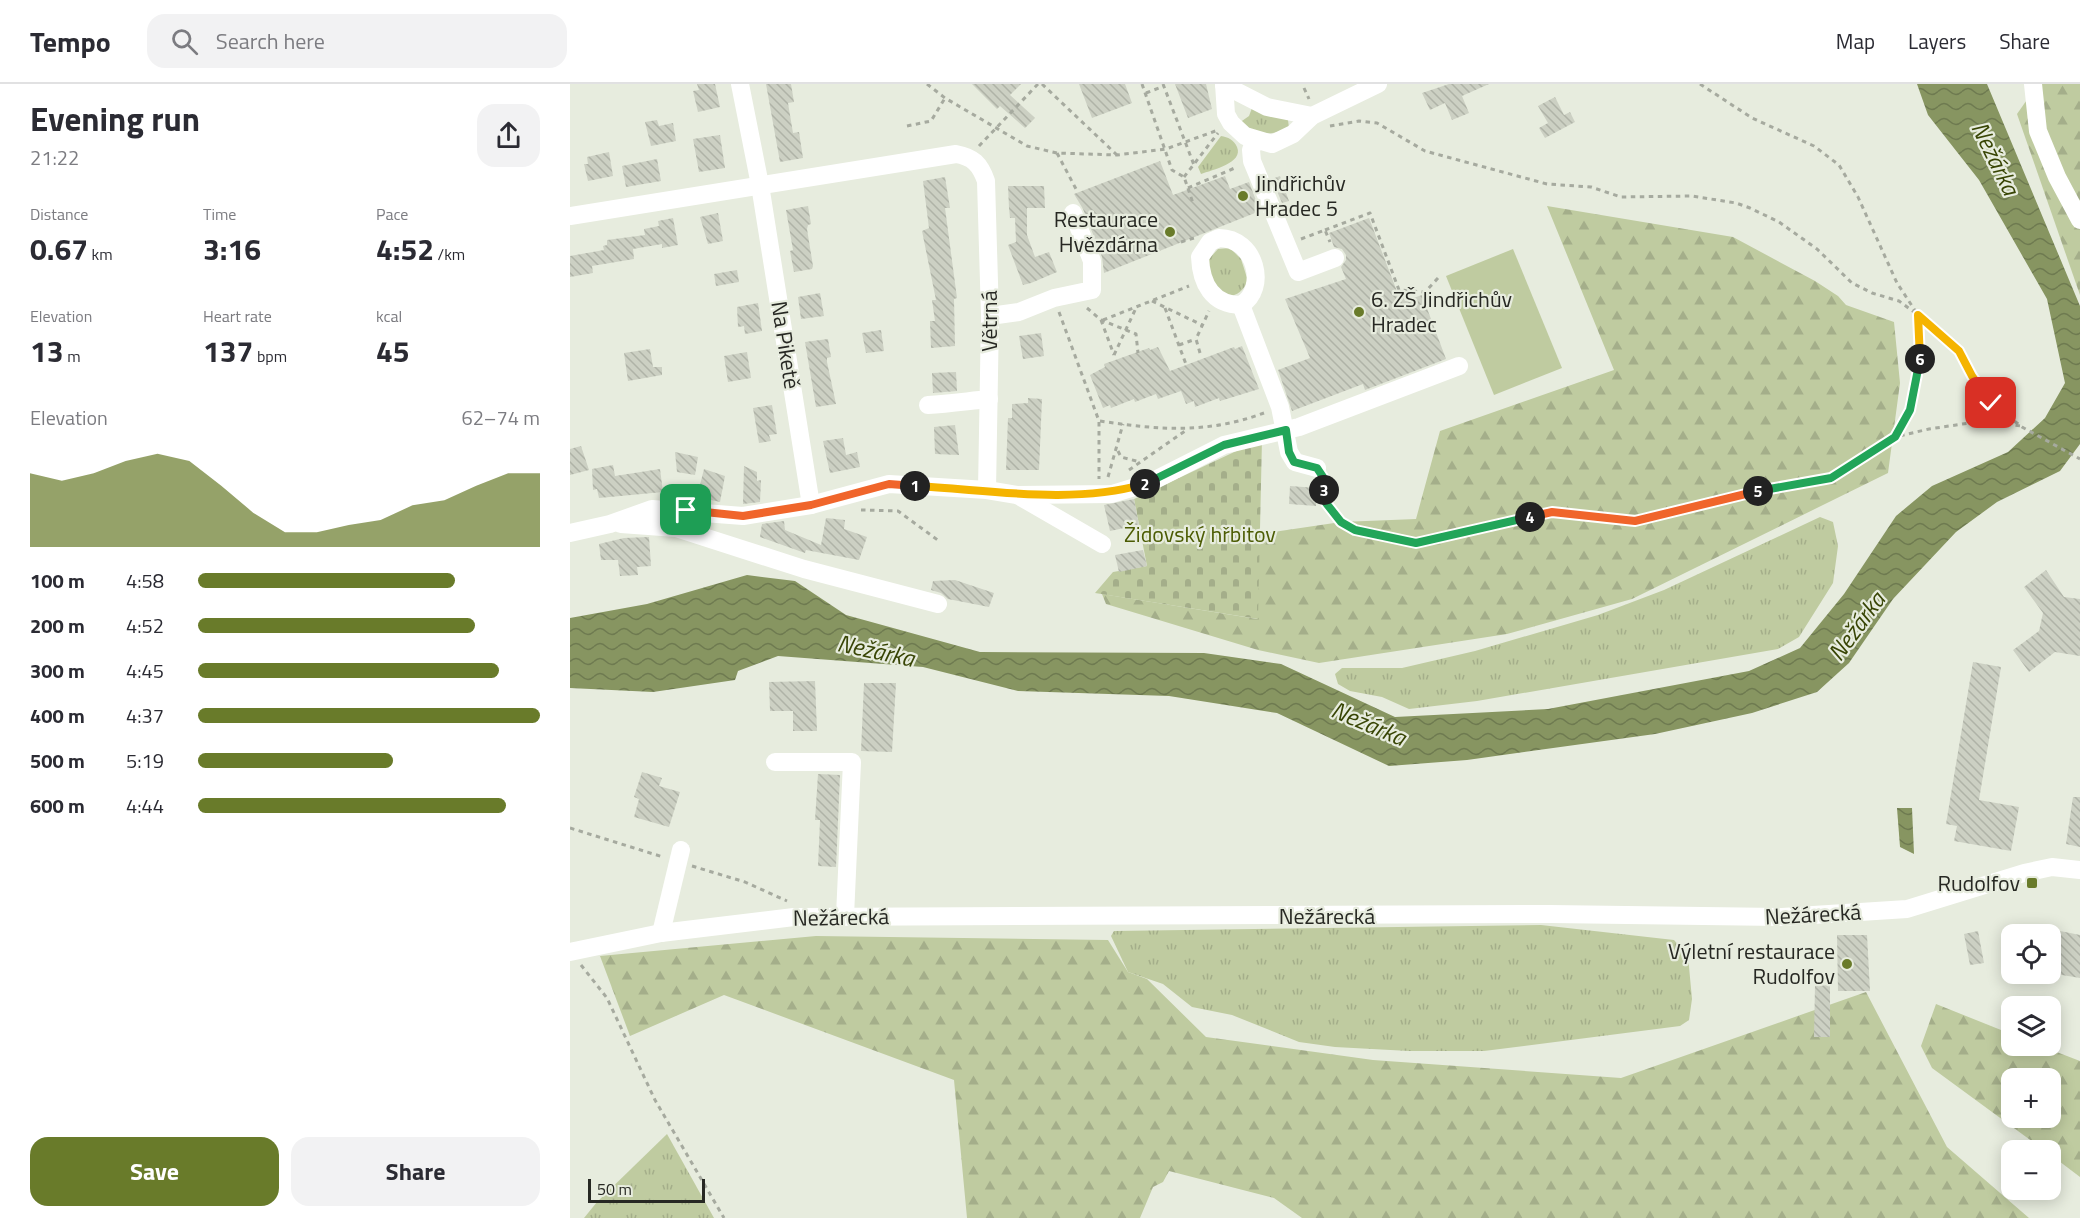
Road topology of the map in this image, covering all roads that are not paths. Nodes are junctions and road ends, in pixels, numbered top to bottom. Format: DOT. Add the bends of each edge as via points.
graph roads {
  1 [pos="740,84"];
  2 [pos="1378,84"];
  3 [pos="2033,84"];
  4 [pos="1224,85"];
  5 [pos="1311,110"];
  6 [pos="1255,141"];
  7 [pos="760,185"];
  8 [pos="1073,213"];
  9 [pos="570,216"];
  10 [pos="2080,220"];
  11 [pos="1335,258"];
  12 [pos="1241,305"];
  13 [pos="990,316"];
  14 [pos="1459,366"];
  15 [pos="989,399"];
  16 [pos="928,405"];
  17 [pos="1286,430"];
  18 [pos="1317,468"];
  19 [pos="987,490"];
  20 [pos="1017,495"];
  21 [pos="811,505"];
  22 [pos="610,524"];
  23 [pos="570,533"];
  24 [pos="1102,544"];
  25 [pos="939,604"];
  26 [pos="775,762"];
  27 [pos="679,856"];
  28 [pos="2080,870"];
  29 [pos="845,916"];
  30 [pos="661,933"];
  31 [pos="571,952"];
  1 -- 7 [label="street, Na Piketě"];
  2 -- 5 [label="street"];
  3 -- 10 [label="street" via="2038,131"];
  4 -- 5 [label="street" via="1267,107"];
  4 -- 6 [label="street" via="1224,106 1231,123"];
  5 -- 6 [label="street" via="1293,134 1272,144"];
  6 -- 11 [label="street" via="1252,161 1298,272"];
  7 -- 9 [label="street"];
  7 -- 13 [label="street, Větrná" via="956,154 970,156 986,181"];
  7 -- 21 [label="street, Na Piketě"];
  8 -- 13 [label="street" via="1092,261 1092,290 1054,298 1019,312"];
  12 -- 12 [label="street" via="1251,294 1255,268 1241,243 1219,238 1210,242 1200,257 1203,281 1216,298"];
  12 -- 17 [label="street"];
  13 -- 15 [label="street, Větrná"];
  14 -- 17 [label="street"];
  15 -- 16 [label="street"];
  15 -- 19 [label="street, Větrná"];
  17 -- 18 [label="street" via="1294,462"];
  17 -- 20 [label="street" via="1224,445 1150,483 1112,494"];
  19 -- 20 [label="street"];
  19 -- 21 [label="street" via="889,484"];
  20 -- 24 [label="street"];
  21 -- 22 [label="street" via="743,516 652,509"];
  22 -- 23 [label="street"];
  22 -- 25 [label="street" via="676,528"];
  26 -- 29 [label="street" via="852,762"];
  27 -- 30 [label="street"];
  28 -- 29 [label="street, Nežárecká" via="2052,867 2024,873 1907,909 1782,917"];
  29 -- 30 [label="street, Nežárecká" via="794,917"];
  30 -- 31 [label="street, Nežárecká"];
}
